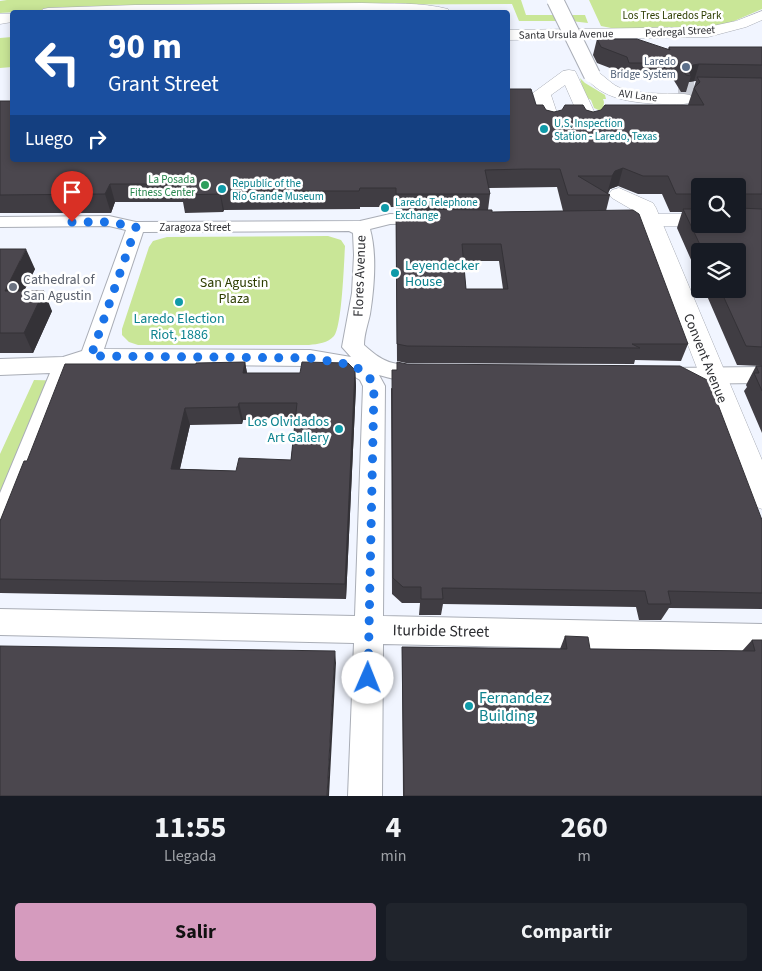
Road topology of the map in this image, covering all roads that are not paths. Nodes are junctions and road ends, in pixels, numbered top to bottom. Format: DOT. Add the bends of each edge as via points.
graph roads {
  1 [pos="542,0"];
  2 [pos="555,0"];
  3 [pos="84,10"];
  4 [pos="420,10"];
  5 [pos="762,15"];
  6 [pos="510,22"];
  7 [pos="592,31"];
  8 [pos="625,34"];
  9 [pos="510,35"];
  10 [pos="568,75"];
  11 [pos="681,93"];
  12 [pos="619,194"];
  13 [pos="641,216"];
  14 [pos="443,219"];
  15 [pos="691,219"];
  16 [pos="0,222"];
  17 [pos="360,226"];
  18 [pos="136,227"];
  19 [pos="353,347"];
  20 [pos="91,356"];
  21 [pos="310,358"];
  22 [pos="64,365"];
  23 [pos="0,367"];
  24 [pos="377,373"];
  25 [pos="445,374"];
  26 [pos="651,375"];
  27 [pos="762,375"];
  28 [pos="714,376"];
  29 [pos="762,496"];
  30 [pos="0,524"];
  31 [pos="0,622"];
  32 [pos="369,629"];
  33 [pos="762,638"];
  34 [pos="365,796"];
  1 -- 10 [label="main road" via="568,57 571,68"];
  2 -- 11 [label="main road, AVI Lane, bridge" via="594,77 611,91 621,94"];
  3 -- 4 [label="main road"];
  5 -- 8 [label="main road, Pedregal Street" via="708,32"];
  6 -- 7 [label="main road" via="578,26"];
  7 -- 8 [label="main road, Santa Ursula Avenue"];
  7 -- 9 [label="main road, Santa Ursula Avenue"];
  10 -- 10 [label="main road" via="566,92 570,122 542,93"];
  12 -- 13 [label="main road"];
  13 -- 15 [label="main road"];
  13 -- 28 [label="main road, Convent Avenue"];
  14 -- 17 [label="street, Zaragoza Street" via="390,219"];
  16 -- 18 [label="street, Zaragoza Street" via="109,222"];
  17 -- 18 [label="street, Zaragoza Street"];
  17 -- 19 [label="street, Flores Avenue" via="364,234 360,313"];
  18 -- 20 [label="street"];
  19 -- 21 [label="street"];
  19 -- 24 [label="street"];
  20 -- 21 [label="street"];
  20 -- 22 [label="street"];
  21 -- 24 [label="street" via="353,365"];
  22 -- 23 [label="street"];
  22 -- 30 [label="street"];
  24 -- 25 [label="street"];
  24 -- 32 [label="street" via="374,386"];
  26 -- 28 [label="street"];
  27 -- 28 [label="street"];
  28 -- 29 [label="main road, Convent Avenue"];
  31 -- 32 [label="street, Iturbide Street"];
  32 -- 33 [label="street, Iturbide Street"];
  32 -- 34 [label="street"];
}
